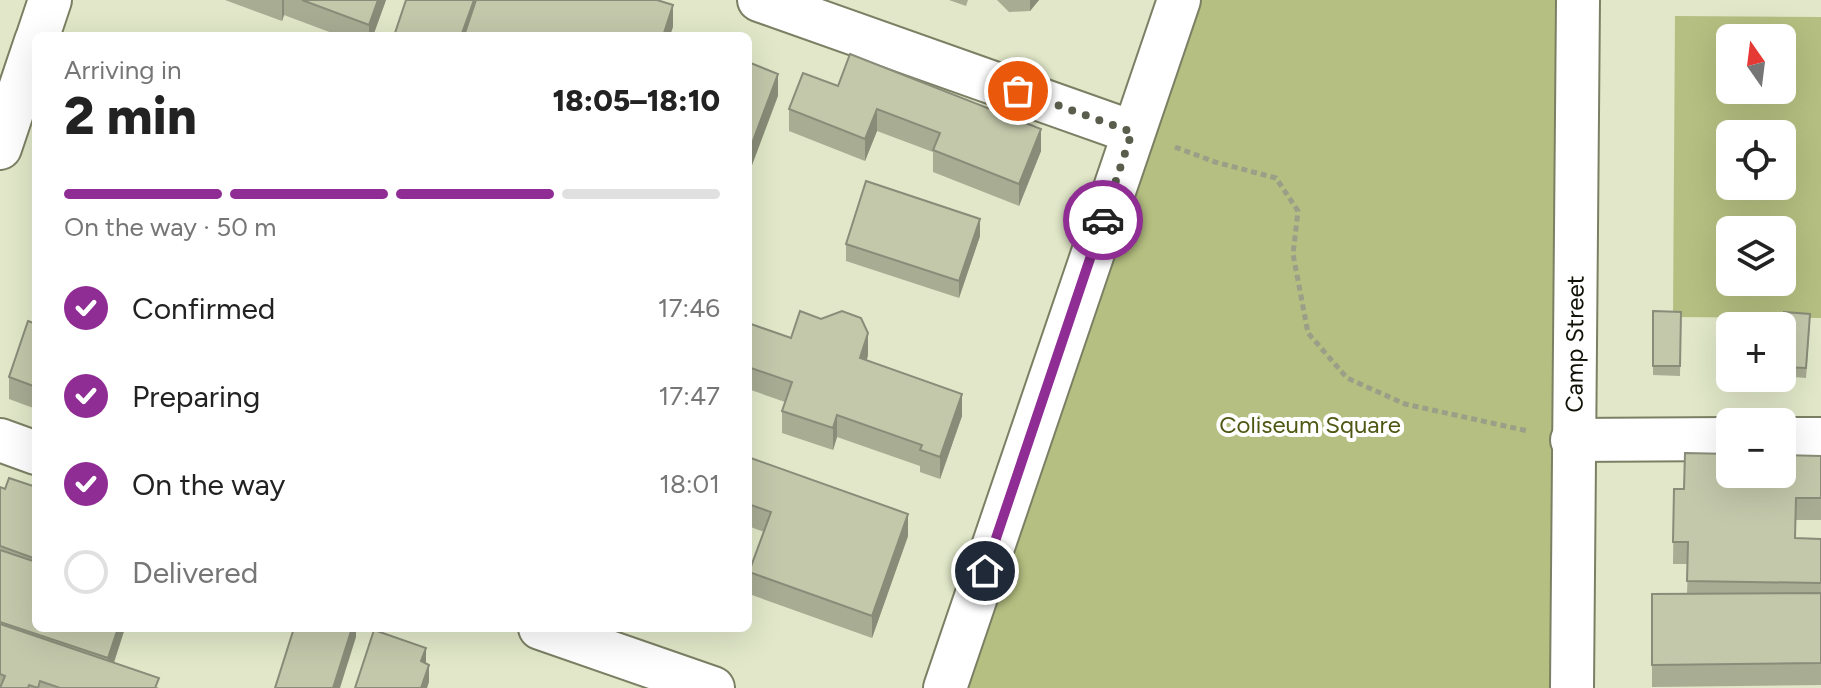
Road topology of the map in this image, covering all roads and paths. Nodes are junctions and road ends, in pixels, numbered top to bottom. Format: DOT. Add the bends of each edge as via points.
graph roads {
  1 [pos="50,0"];
  2 [pos="759,0"];
  3 [pos="1179,0"];
  4 [pos="1578,0"];
  5 [pos="39,32"];
  6 [pos="32,53"];
  7 [pos="1132,132"];
  8 [pos="0,148"];
  9 [pos="1716,439"];
  10 [pos="1796,439"];
  11 [pos="1821,439"];
  12 [pos="0,440"];
  13 [pos="1572,440"];
  14 [pos="32,452"];
  15 [pos="552,632"];
  16 [pos="713,688"];
  17 [pos="945,688"];
  18 [pos="1572,688"];
  1 -- 5 [label="street"];
  2 -- 7 [label="street"];
  3 -- 7 [label="street"];
  4 -- 13 [label="street, Camp Street"];
  6 -- 8 [label="street"];
  7 -- 13 [label="path" via="1276,178 1298,211 1293,254 1308,333 1347,378 1405,404"];
  7 -- 17 [label="street"];
  9 -- 13 [label="street"];
  10 -- 11 [label="street"];
  12 -- 14 [label="street"];
  13 -- 18 [label="street, Camp Street"];
  15 -- 16 [label="street"];
}
